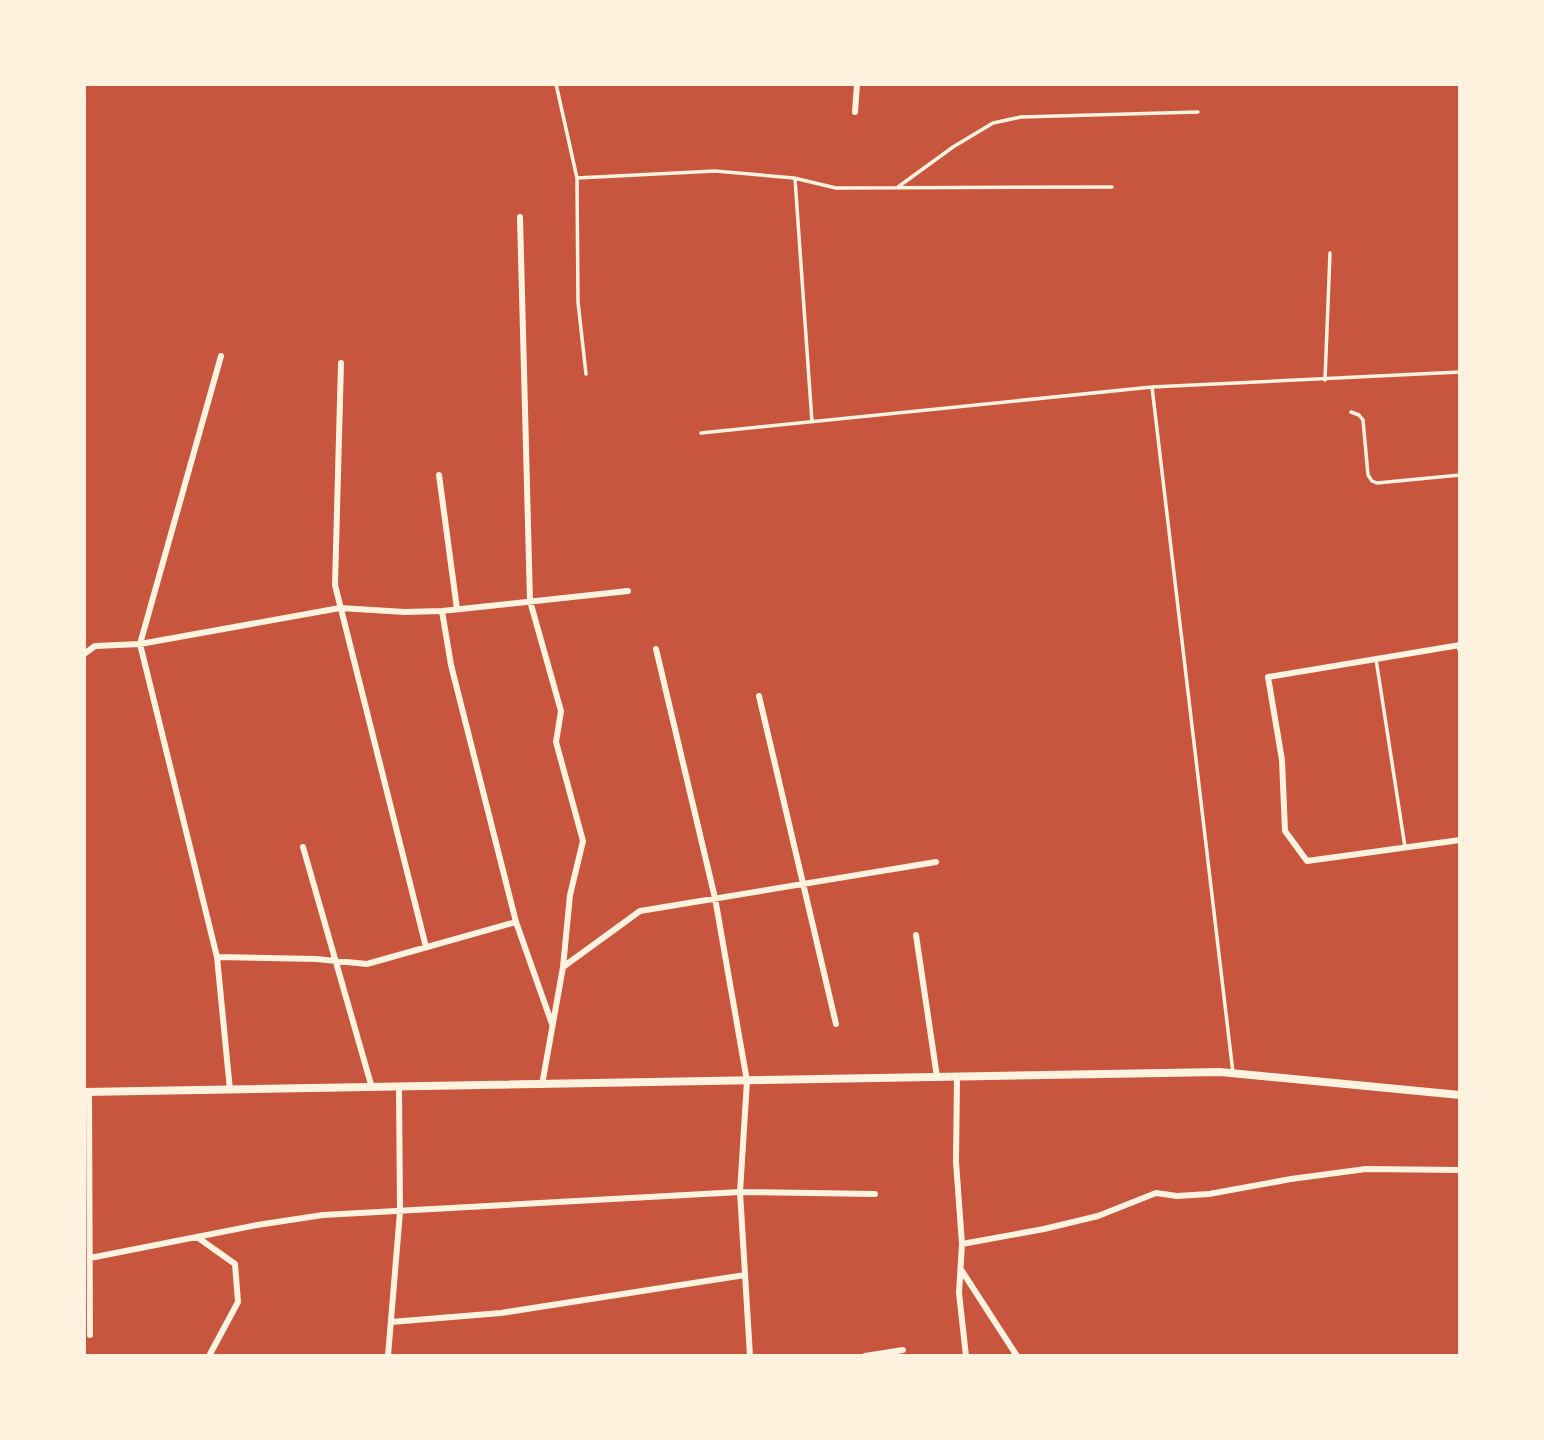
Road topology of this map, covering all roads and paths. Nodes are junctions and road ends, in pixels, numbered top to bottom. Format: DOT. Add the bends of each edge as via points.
graph roads {
  1 [pos="556,84"];
  2 [pos="858,84"];
  3 [pos="1198,111"];
  4 [pos="855,112"];
  5 [pos="577,178"];
  6 [pos="794,178"];
  7 [pos="1112,187"];
  8 [pos="896,188"];
  9 [pos="520,217"];
  10 [pos="1330,253"];
  11 [pos="221,356"];
  12 [pos="341,363"];
  13 [pos="1460,372"];
  14 [pos="586,374"];
  15 [pos="1325,380"];
  16 [pos="1152,387"];
  17 [pos="1351,412"];
  18 [pos="812,422"];
  19 [pos="702,433"];
  20 [pos="439,475"];
  21 [pos="1460,475"];
  22 [pos="628,591"];
  23 [pos="530,601"];
  24 [pos="340,608"];
  25 [pos="457,609"];
  26 [pos="442,611"];
  27 [pos="140,644"];
  28 [pos="1459,648"];
  29 [pos="656,649"];
  30 [pos="84,654"];
  31 [pos="1376,659"];
  32 [pos="759,696"];
  33 [pos="1460,840"];
  34 [pos="303,847"];
  35 [pos="1405,848"];
  36 [pos="936,862"];
  37 [pos="804,884"];
  38 [pos="715,898"];
  39 [pos="516,922"];
  40 [pos="916,935"];
  41 [pos="426,947"];
  42 [pos="217,957"];
  43 [pos="335,961"];
  44 [pos="563,967"];
  45 [pos="836,1024"];
  46 [pos="553,1025"];
  47 [pos="1233,1073"];
  48 [pos="937,1077"];
  49 [pos="957,1077"];
  50 [pos="747,1081"];
  51 [pos="542,1085"];
  52 [pos="399,1087"];
  53 [pos="372,1088"];
  54 [pos="230,1090"];
  55 [pos="86,1092"];
  56 [pos="1460,1095"];
  57 [pos="1460,1170"];
  58 [pos="740,1192"];
  59 [pos="875,1194"];
  60 [pos="400,1212"];
  61 [pos="197,1237"];
  62 [pos="962,1244"];
  63 [pos="90,1258"];
  64 [pos="961,1269"];
  65 [pos="745,1275"];
  66 [pos="391,1322"];
  67 [pos="90,1335"];
  68 [pos="903,1350"];
  69 [pos="209,1356"];
  70 [pos="388,1356"];
  71 [pos="750,1356"];
  72 [pos="865,1356"];
  73 [pos="965,1356"];
  74 [pos="1017,1356"];
  1 -- 5 [label="lane"];
  2 -- 4 [label="street"];
  3 -- 8 [label="lane" via="1021,117 993,123"];
  5 -- 6 [label="lane" via="715,171"];
  5 -- 14 [label="lane" via="578,302"];
  6 -- 8 [label="lane" via="836,188"];
  6 -- 18 [label="lane"];
  7 -- 8 [label="lane"];
  9 -- 23 [label="street"];
  10 -- 15 [label="lane"];
  11 -- 27 [label="street"];
  12 -- 24 [label="street" via="335,584"];
  13 -- 15 [label="lane"];
  15 -- 16 [label="lane"];
  16 -- 18 [label="lane"];
  16 -- 47 [label="lane"];
  17 -- 21 [label="lane" via="1363,420 1371,481"];
  18 -- 19 [label="lane"];
  20 -- 25 [label="street"];
  22 -- 23 [label="street"];
  23 -- 25 [label="street"];
  23 -- 44 [label="street" via="561,711 556,742 583,841 570,895"];
  24 -- 26 [label="street"];
  24 -- 27 [label="street"];
  24 -- 41 [label="street"];
  25 -- 26 [label="street"];
  26 -- 39 [label="street" via="451,665"];
  27 -- 30 [label="street" via="95,646"];
  27 -- 42 [label="street"];
  28 -- 31 [label="street"];
  29 -- 38 [label="street"];
  31 -- 35 [label="lane"];
  31 -- 35 [label="street" via="1268,677 1282,760 1285,831 1307,861"];
  32 -- 37 [label="street"];
  33 -- 35 [label="street"];
  34 -- 43 [label="street"];
  36 -- 37 [label="street"];
  37 -- 38 [label="street"];
  37 -- 45 [label="street"];
  38 -- 44 [label="street" via="640,911"];
  38 -- 50 [label="street"];
  39 -- 41 [label="street"];
  39 -- 46 [label="street"];
  40 -- 48 [label="street"];
  41 -- 43 [label="street" via="367,964"];
  42 -- 43 [label="street"];
  42 -- 54 [label="street"];
  43 -- 53 [label="street"];
  44 -- 46 [label="street"];
  46 -- 51 [label="street"];
  47 -- 49 [label="street"];
  47 -- 56 [label="street"];
  48 -- 49 [label="street"];
  48 -- 50 [label="street"];
  49 -- 62 [label="street" via="956,1162"];
  50 -- 51 [label="street"];
  50 -- 58 [label="street"];
  51 -- 52 [label="street"];
  52 -- 53 [label="street"];
  52 -- 60 [label="street"];
  53 -- 54 [label="street"];
  54 -- 55 [label="street"];
  55 -- 63 [label="street"];
  57 -- 62 [label="street" via="1366,1169 1209,1194 1156,1194 1098,1216"];
  58 -- 59 [label="street"];
  58 -- 60 [label="street"];
  58 -- 65 [label="street"];
  60 -- 61 [label="street" via="323,1215"];
  60 -- 66 [label="street"];
  61 -- 63 [label="street"];
  61 -- 69 [label="street" via="235,1264 237,1281 237,1301"];
  62 -- 64 [label="street"];
  63 -- 67 [label="street"];
  64 -- 73 [label="street"];
  64 -- 74 [label="street"];
  65 -- 66 [label="street" via="501,1313"];
  65 -- 71 [label="street"];
  66 -- 70 [label="street"];
  68 -- 72 [label="street"];
}
